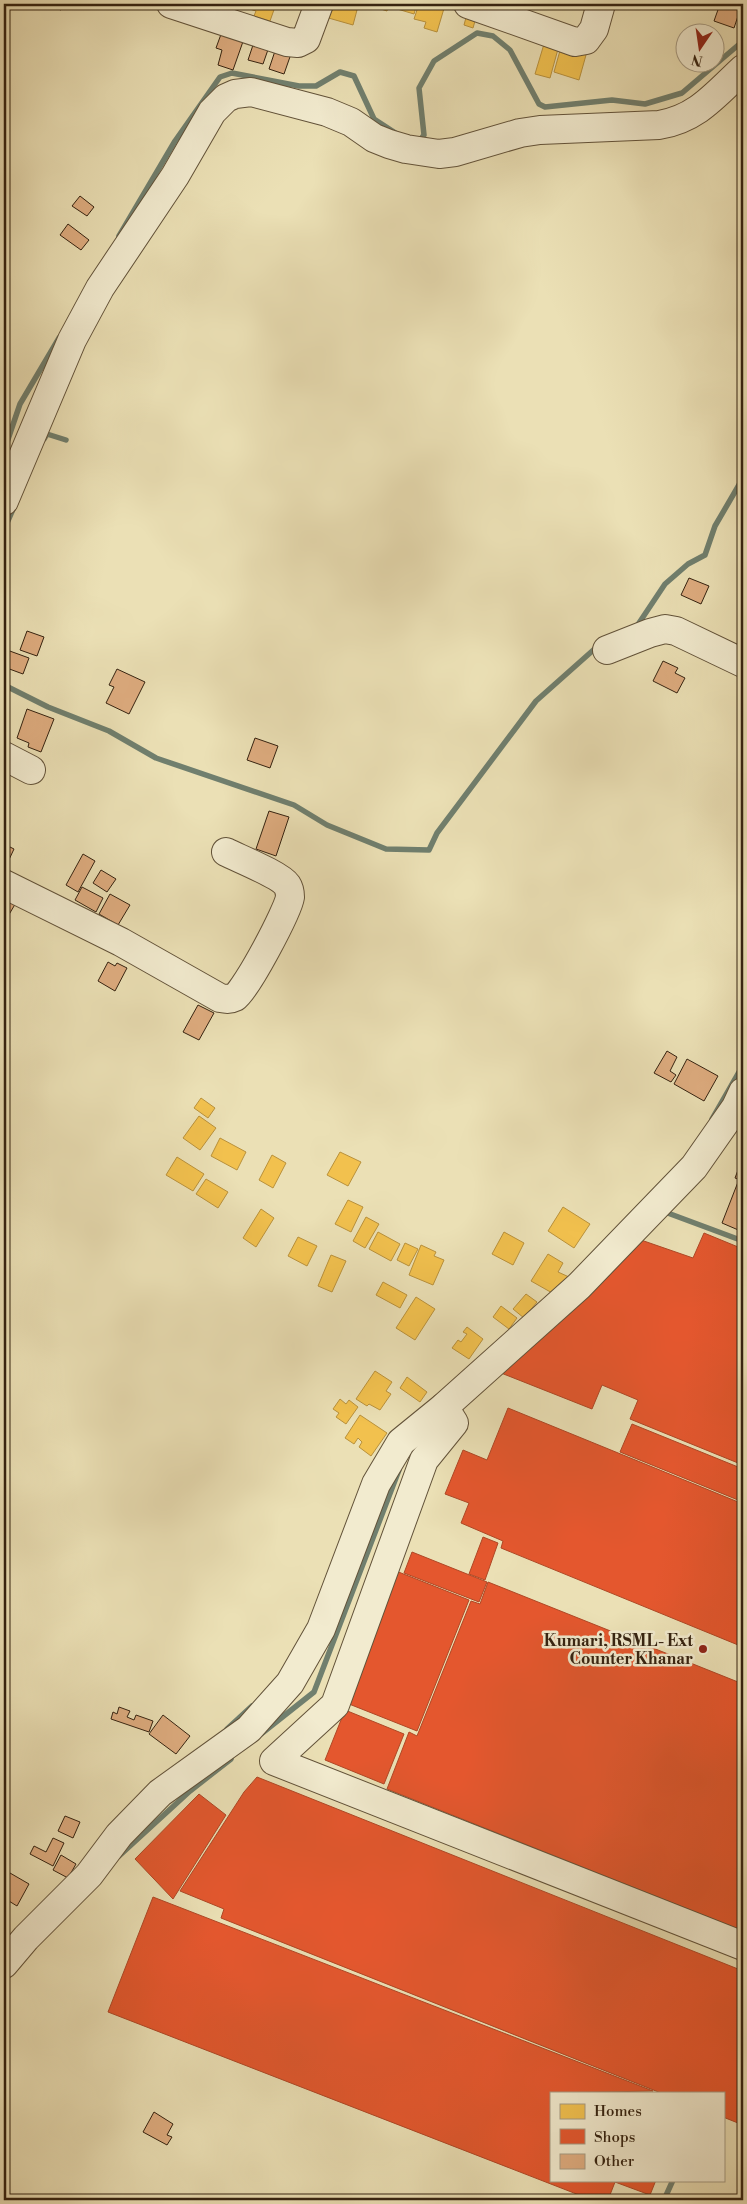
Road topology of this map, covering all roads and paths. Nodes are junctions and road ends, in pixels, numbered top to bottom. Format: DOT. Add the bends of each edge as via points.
graph roads {
  1 [pos="171,4"];
  2 [pos="319,4"];
  3 [pos="468,4"];
  4 [pos="601,4"];
  5 [pos="742,72"];
  6 [pos="5,493"];
  7 [pos="607,650"];
  8 [pos="743,663"];
  9 [pos="4,756"];
  10 [pos="31,770"];
  11 [pos="226,852"];
  12 [pos="4,884"];
  13 [pos="743,1092"];
  14 [pos="449,1415"];
  15 [pos="743,1946"];
  16 [pos="4,1964"];
  1 -- 2 [label="street" via="286,42 298,43 306,39"];
  3 -- 4 [label="street" via="576,42 586,40 594,29"];
  5 -- 6 [label="street" via="712,100 675,123 540,130 439,154 389,144 327,112 251,92 226,98 212,112 175,176 100,288 72,340"];
  7 -- 8 [label="street" via="665,629 676,631"];
  9 -- 10 [label="street"];
  11 -- 12 [label="street" via="287,885 290,895 270,941 243,988 227,1000 121,942"];
  13 -- 14 [label="street" via="694,1167"];
  14 -- 15 [label="street" via="424,1460 335,1705 274,1761"];
  14 -- 16 [label="street" via="401,1442 376,1484 321,1629 290,1683 249,1729 160,1793"];
}
